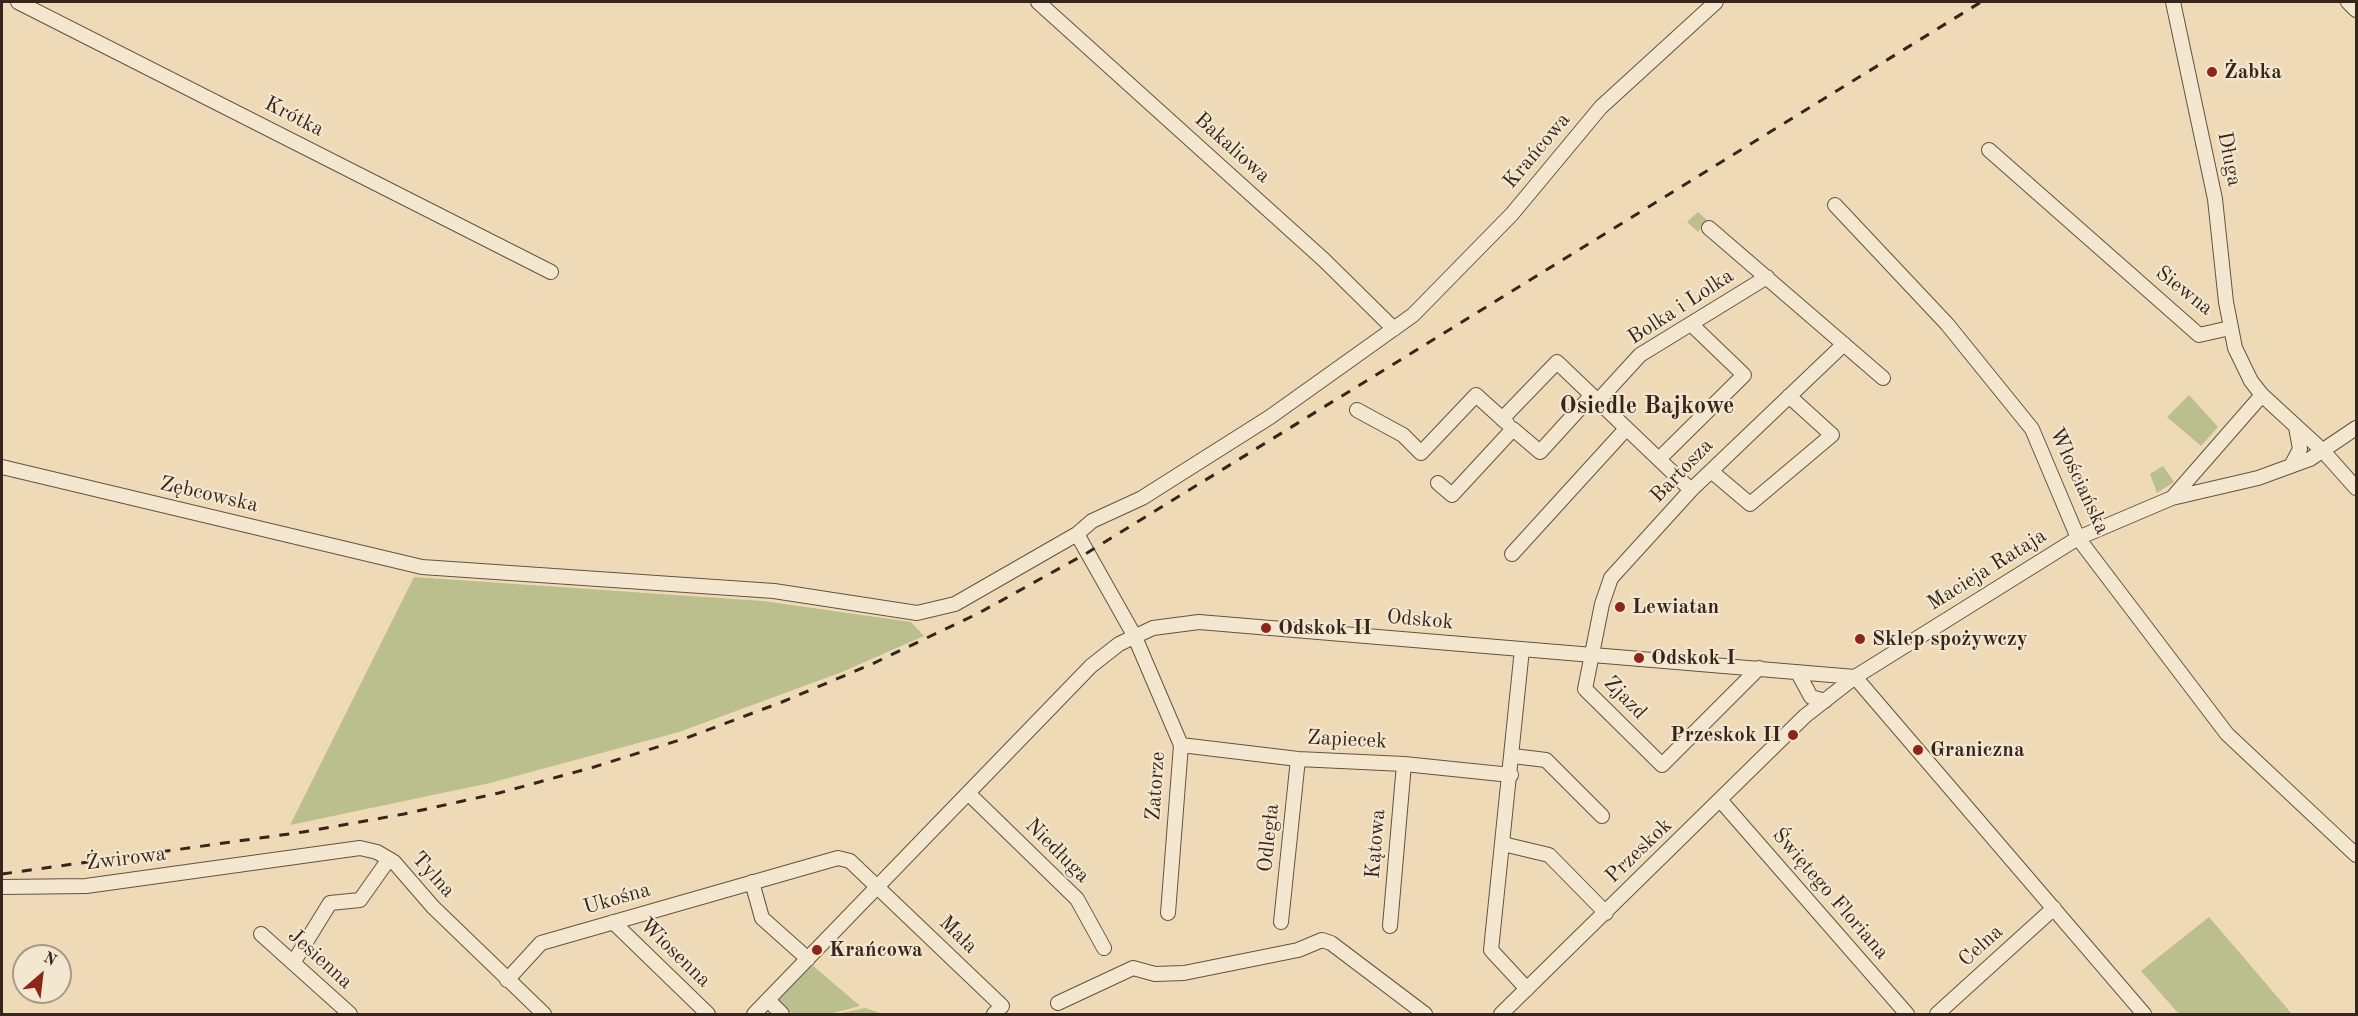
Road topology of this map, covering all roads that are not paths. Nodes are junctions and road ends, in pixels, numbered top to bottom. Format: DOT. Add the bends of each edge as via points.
graph roads {
  1 [pos="18,2"];
  2 [pos="1038,2"];
  3 [pos="1716,2"];
  4 [pos="2173,2"];
  5 [pos="2348,2"];
  6 [pos="2356,10"];
  7 [pos="1989,150"];
  8 [pos="1835,205"];
  9 [pos="1709,228"];
  10 [pos="551,272"];
  11 [pos="1767,277"];
  12 [pos="1692,325"];
  13 [pos="2230,328"];
  14 [pos="1394,329"];
  15 [pos="1844,344"];
  16 [pos="1883,378"];
  17 [pos="2262,395"];
  18 [pos="1789,396"];
  19 [pos="1594,399"];
  20 [pos="1357,411"];
  21 [pos="1502,419"];
  22 [pos="2296,428"];
  23 [pos="2356,428"];
  24 [pos="1513,429"];
  25 [pos="1625,430"];
  26 [pos="2323,451"];
  27 [pos="1659,459"];
  28 [pos="2290,466"];
  29 [pos="2,467"];
  30 [pos="1711,471"];
  31 [pos="1438,483"];
  32 [pos="2356,488"];
  33 [pos="1691,490"];
  34 [pos="2172,498"];
  35 [pos="1077,534"];
  36 [pos="2078,538"];
  37 [pos="1512,554"];
  38 [pos="1134,635"];
  39 [pos="1522,649"];
  40 [pos="1593,655"];
  41 [pos="1760,668"];
  42 [pos="1798,673"];
  43 [pos="1823,674"];
  44 [pos="1856,677"];
  45 [pos="1808,690"];
  46 [pos="1829,697"];
  47 [pos="1805,716"];
  48 [pos="1181,745"];
  49 [pos="1513,756"];
  50 [pos="1298,759"];
  51 [pos="1404,764"];
  52 [pos="1511,775"];
  53 [pos="968,793"];
  54 [pos="1721,801"];
  55 [pos="1602,816"];
  56 [pos="1503,844"];
  57 [pos="2356,855"];
  58 [pos="389,859"];
  59 [pos="255,862"];
  60 [pos="752,882"];
  61 [pos="2,887"];
  62 [pos="878,887"];
  63 [pos="2054,908"];
  64 [pos="1168,913"];
  65 [pos="1606,913"];
  66 [pos="612,922"];
  67 [pos="1281,922"];
  68 [pos="1390,927"];
  69 [pos="261,934"];
  70 [pos="1104,948"];
  71 [pos="808,959"];
  72 [pos="293,963"];
  73 [pos="507,980"];
  74 [pos="1527,989"];
  75 [pos="768,1000"];
  76 [pos="1058,1003"];
  77 [pos="350,1014"];
  78 [pos="544,1014"];
  79 [pos="708,1014"];
  80 [pos="754,1014"];
  81 [pos="782,1014"];
  82 [pos="994,1014"];
  83 [pos="1425,1014"];
  84 [pos="1501,1014"];
  85 [pos="1907,1014"];
  86 [pos="1937,1014"];
  87 [pos="2144,1014"];
  1 -- 10 [label="street, Krótka"];
  2 -- 14 [label="street, Bakaliowa" via="1324,260"];
  3 -- 14 [label="street, Krańcowa" via="1601,107 1512,214 1413,315"];
  4 -- 13 [label="street, Długa" via="2215,199"];
  5 -- 6 [label="street"];
  7 -- 13 [label="street, Siewna" via="2199,335"];
  8 -- 36 [label="street, Włościańska" via="1947,324 2032,429"];
  9 -- 11 [label="street, Bolka i Lolka"];
  11 -- 12 [label="street, Bolka i Lolka"];
  11 -- 15 [label="street, Bolka i Lolka"];
  12 -- 19 [label="street, Bolka i Lolka" via="1640,355"];
  12 -- 27 [label="street" via="1744,375"];
  13 -- 17 [label="street, Siewna" via="2241,364"];
  14 -- 35 [label="street, Krańcowa" via="1270,417 1142,498 1092,521"];
  15 -- 16 [label="street, Bolka i Lolka"];
  15 -- 18 [label="street, Bartosza"];
  17 -- 22 [label="street, Siewna"];
  17 -- 34 [label="street, Macieja Rataja"];
  18 -- 30 [label="street, Bartosza"];
  18 -- 30 [label="street" via="1832,435 1750,504"];
  19 -- 21 [label="street" via="1557,362"];
  19 -- 24 [label="street, Bolka i Lolka" via="1540,452"];
  19 -- 25 [label="street"];
  20 -- 21 [label="street" via="1403,435 1421,453 1476,394"];
  21 -- 24 [label="street"];
  22 -- 26 [label="street, Siewna"];
  22 -- 28 [label="street" via="2300,448"];
  23 -- 26 [label="street"];
  24 -- 31 [label="street" via="1452,495"];
  25 -- 27 [label="street"];
  25 -- 37 [label="street"];
  26 -- 28 [label="street, Macieja Rataja"];
  26 -- 32 [label="street, Siewna"];
  27 -- 33 [label="street"];
  28 -- 34 [label="street, Macieja Rataja" via="2258,478"];
  29 -- 35 [label="street, Zębcowska" via="408,564 774,591 917,613 955,604"];
  30 -- 33 [label="street, Bartosza"];
  33 -- 40 [label="street, Bartosza" via="1611,578"];
  34 -- 36 [label="street, Macieja Rataja"];
  35 -- 38 [label="street"];
  36 -- 44 [label="street, Macieja Rataja"];
  36 -- 57 [label="street, Włościańska" via="2227,734"];
  38 -- 39 [label="street, Odskok" via="1169,624 1199,622"];
  38 -- 48 [label="street, Zatorze"];
  38 -- 53 [label="street" via="1091,666"];
  39 -- 40 [label="street, Odskok"];
  39 -- 49 [label="street"];
  40 -- 41 [label="street, Odskok"];
  40 -- 41 [label="street, Zjazd" via="1585,689 1662,765"];
  41 -- 42 [label="street, Odskok"];
  42 -- 43 [label="street, Odskok"];
  42 -- 45 [label="street"];
  43 -- 44 [label="street"];
  43 -- 45 [label="street" via="1809,680"];
  43 -- 46 [label="street" via="1835,685"];
  44 -- 46 [label="street, Macieja Rataja"];
  44 -- 63 [label="street"];
  45 -- 46 [label="street" via="1815,700"];
  45 -- 47 [label="street"];
  46 -- 47 [label="street, Przeskok"];
  47 -- 54 [label="street, Przeskok"];
  48 -- 50 [label="street, Zapiecek"];
  48 -- 64 [label="street, Zatorze"];
  49 -- 52 [label="street"];
  49 -- 55 [label="street" via="1546,760"];
  50 -- 51 [label="street, Zapiecek"];
  50 -- 67 [label="street, Odległa"];
  51 -- 52 [label="street, Zapiecek"];
  51 -- 68 [label="street, Kątowa"];
  52 -- 56 [label="street"];
  53 -- 62 [label="street"];
  53 -- 70 [label="street, Niedługa" via="1077,899"];
  54 -- 65 [label="street, Przeskok"];
  54 -- 85 [label="street, Świętego Floriana"];
  56 -- 65 [label="street" via="1549,855"];
  56 -- 74 [label="street" via="1491,950"];
  58 -- 59 [label="street, Tylna" via="360,848"];
  58 -- 72 [label="street" via="360,900 330,903"];
  58 -- 73 [label="street, Tylna"];
  59 -- 61 [label="street, Żwirowa" via="86,886"];
  60 -- 62 [label="street, Ukośna" via="838,858 850,861"];
  60 -- 66 [label="street, Ukośna"];
  60 -- 71 [label="street" via="762,918"];
  62 -- 71 [label="street"];
  62 -- 82 [label="street, Mała" via="1002,1006"];
  63 -- 86 [label="street, Celna"];
  63 -- 87 [label="street"];
  65 -- 74 [label="street, Przeskok"];
  66 -- 73 [label="street, Ukośna" via="541,943"];
  66 -- 79 [label="street, Wiosenna"];
  69 -- 72 [label="street, Jesienna"];
  71 -- 75 [label="street"];
  72 -- 77 [label="street, Jesienna"];
  73 -- 78 [label="street, Tylna"];
  74 -- 84 [label="street, Przeskok"];
  75 -- 80 [label="street"];
  75 -- 81 [label="street"];
  76 -- 83 [label="street" via="1133,968 1155,974 1184,973 1287,952 1322,940"];
}
